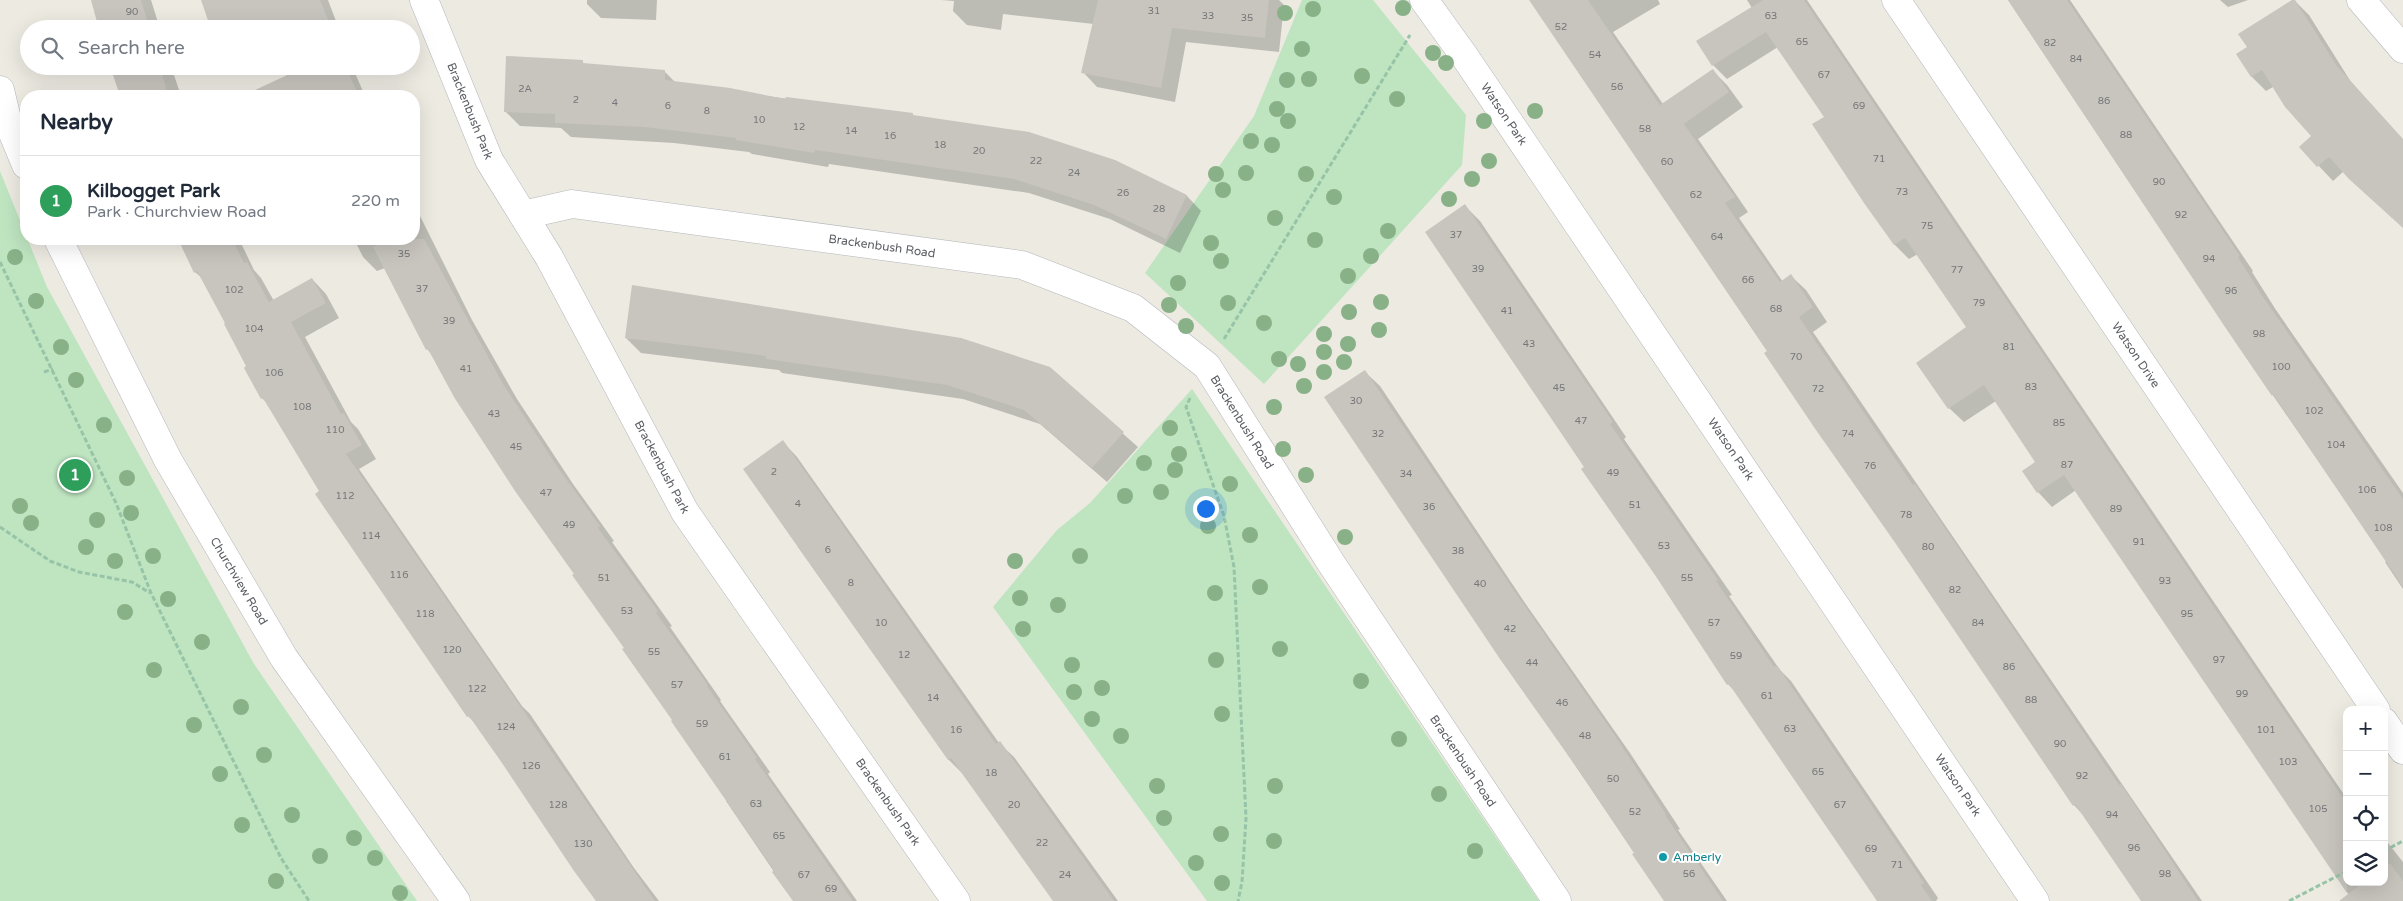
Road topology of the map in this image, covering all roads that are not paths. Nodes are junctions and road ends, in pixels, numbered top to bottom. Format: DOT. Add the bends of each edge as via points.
graph roads {
  1 [pos="424,0"];
  2 [pos="1424,0"];
  3 [pos="1896,0"];
  4 [pos="2362,0"];
  5 [pos="2403,49"];
  6 [pos="0,90"];
  7 [pos="20,150"];
  8 [pos="523,215"];
  9 [pos="61,245"];
  10 [pos="2373,706"];
  11 [pos="2388,728"];
  12 [pos="2403,750"];
  13 [pos="456,901"];
  14 [pos="956,901"];
  15 [pos="1557,901"];
  16 [pos="2035,901"];
  1 -- 8 [label="street, Brackenbush Park" via="489,160"];
  2 -- 16 [label="street, Watson Park" via="1466,57"];
  3 -- 10 [label="street, Watson Drive"];
  4 -- 5 [label="street"];
  6 -- 7 [label="street"];
  8 -- 14 [label="street, Brackenbush Park" via="685,512"];
  8 -- 15 [label="street, Brackenbush Road" via="572,204 1022,265 1133,308 1207,366 1331,563"];
  9 -- 13 [label="street, Churchview Road" via="168,460 284,658"];
  11 -- 12 [label="street"];
}
